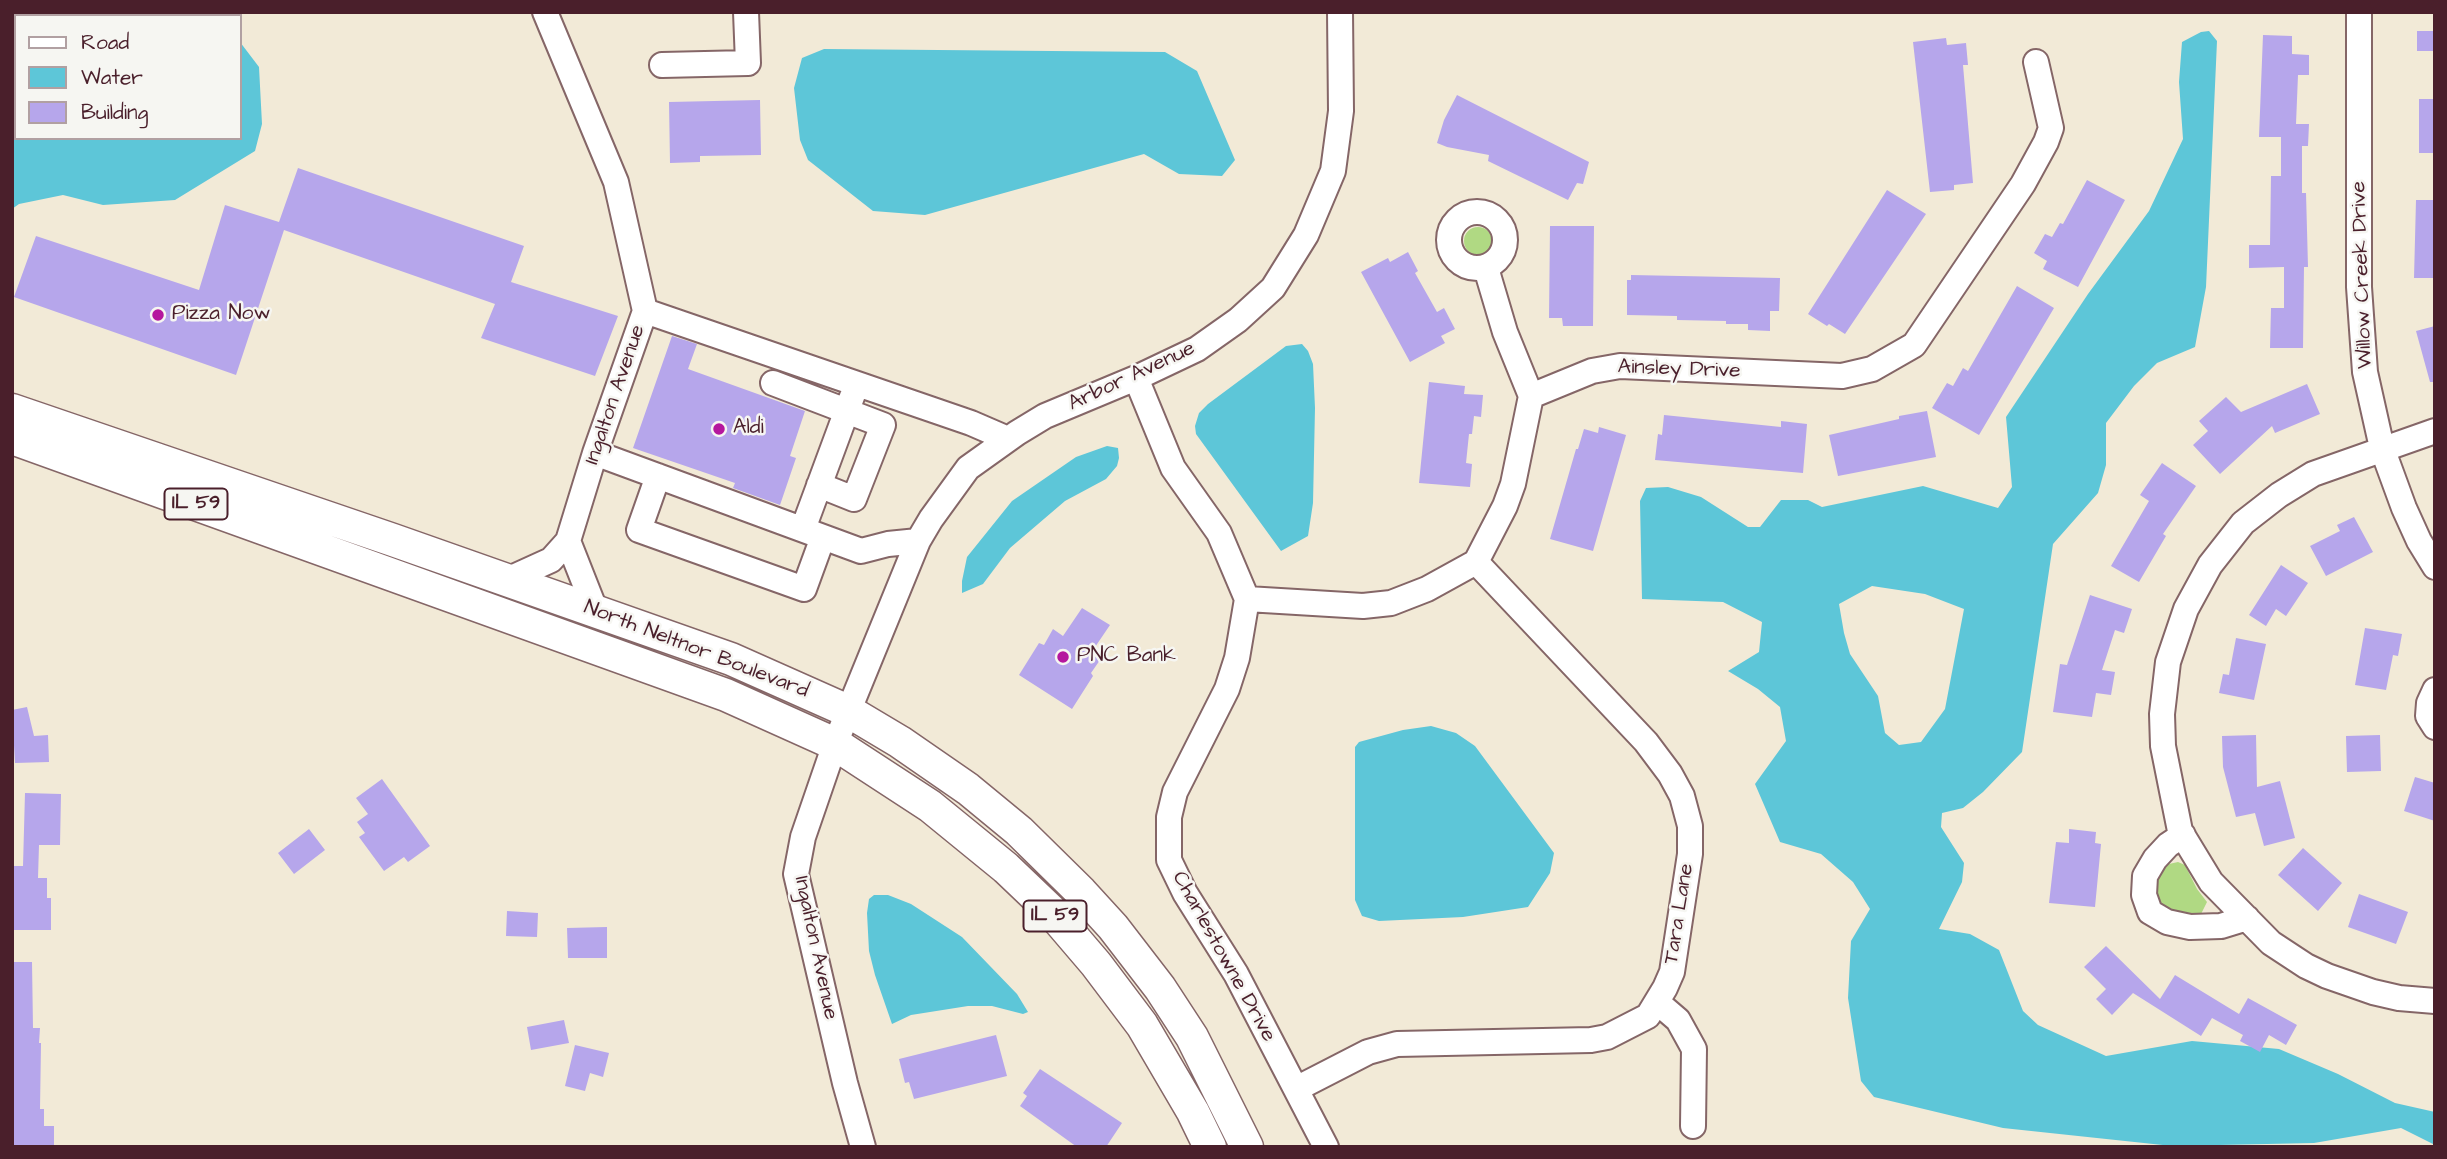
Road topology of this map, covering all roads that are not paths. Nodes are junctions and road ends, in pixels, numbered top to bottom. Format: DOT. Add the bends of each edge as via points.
graph roads {
  1 [pos="545,12"];
  2 [pos="746,12"];
  3 [pos="1340,12"];
  4 [pos="2359,12"];
  5 [pos="2036,62"];
  6 [pos="662,65"];
  7 [pos="1486,268"];
  8 [pos="645,311"];
  9 [pos="1136,378"];
  10 [pos="773,383"];
  11 [pos="856,384"];
  12 [pos="1531,396"];
  13 [pos="12,410"];
  14 [pos="847,410"];
  15 [pos="2435,431"];
  16 [pos="12,438"];
  17 [pos="1009,439"];
  18 [pos="2382,448"];
  19 [pos="595,453"];
  20 [pos="658,476"];
  21 [pos="819,485"];
  22 [pos="813,533"];
  23 [pos="568,541"];
  24 [pos="918,541"];
  25 [pos="1476,562"];
  26 [pos="2435,568"];
  27 [pos="507,580"];
  28 [pos="1247,599"];
  29 [pos="596,612"];
  30 [pos="2435,690"];
  31 [pos="848,711"];
  32 [pos="2435,727"];
  33 [pos="835,744"];
  34 [pos="2183,835"];
  35 [pos="2247,918"];
  36 [pos="2435,1001"];
  37 [pos="1657,1002"];
  38 [pos="1296,1088"];
  39 [pos="1693,1126"];
  40 [pos="863,1147"];
  41 [pos="1210,1147"];
  42 [pos="1247,1147"];
  43 [pos="1326,1147"];
  1 -- 8 [label="street, Ingalton Avenue" via="616,182"];
  2 -- 6 [label="street" via="748,63"];
  3 -- 9 [label="street, Arbor Avenue" via="1337,147 1333,171 1306,235 1273,288 1238,320 1197,349"];
  4 -- 18 [label="street, Willow Creek Drive" via="2361,322 2365,372"];
  5 -- 12 [label="street, Ainsley Drive" via="2051,128 2046,142 2023,184 1914,345 1872,369 1842,376 1620,366 1592,371"];
  7 -- 12 [label="street"];
  8 -- 11 [label="street"];
  8 -- 19 [label="street, Ingalton Avenue"];
  9 -- 17 [label="street, Arbor Avenue" via="1045,416"];
  9 -- 28 [label="street" via="1173,468 1219,533"];
  10 -- 14 [label="street"];
  11 -- 14 [label="street"];
  11 -- 17 [label="street"];
  12 -- 25 [label="street" via="1513,484"];
  13 -- 27 [label="main road, North Neltnor Boulevard / IL 59"];
  14 -- 21 [label="street"];
  14 -- 21 [label="street" via="883,425 854,499"];
  15 -- 18 [label="street"];
  16 -- 33 [label="main road, North Neltnor Boulevard / IL 59" via="726,695"];
  17 -- 24 [label="street, Arbor Avenue" via="968,468"];
  18 -- 26 [label="street, Willow Creek Drive" via="2404,508"];
  18 -- 34 [label="street" via="2321,470 2243,523 2192,597 2168,662 2162,714 2169,785"];
  19 -- 20 [label="street"];
  19 -- 23 [label="street, Ingalton Avenue"];
  20 -- 22 [label="street"];
  20 -- 22 [label="street" via="639,530 804,589"];
  21 -- 22 [label="street"];
  22 -- 24 [label="street" via="861,551"];
  23 -- 27 [label="street" via="551,560"];
  23 -- 29 [label="street"];
  24 -- 31 [label="street, Arbor Avenue"];
  25 -- 28 [label="street" via="1391,603 1363,606"];
  25 -- 37 [label="street, Tara Lane" via="1646,742 1682,796 1689,854 1672,972"];
  27 -- 29 [label="main road, North Neltnor Boulevard / IL 59"];
  28 -- 38 [label="street, Charlestowne Drive" via="1227,688 1175,792 1169,817 1169,860"];
  29 -- 31 [label="main road, North Neltnor Boulevard / IL 59" via="731,659"];
  30 -- 32 [label="street" via="2428,716"];
  31 -- 33 [label="street, Ingalton Avenue"];
  31 -- 42 [label="main road, North Neltnor Boulevard / IL 59" via="968,789 1081,892 1129,947 1186,1027"];
  33 -- 40 [label="street, Ingalton Avenue" via="803,836 796,874"];
  33 -- 41 [label="main road, North Neltnor Boulevard / IL 59" via="940,813 1049,909 1142,1025"];
  34 -- 35 [label="street" via="2211,883"];
  34 -- 35 [label="street" via="2155,859 2145,876 2144,895 2150,912 2190,928"];
  35 -- 36 [label="street" via="2271,943 2327,976 2399,998"];
  37 -- 38 [label="street, Tara Lane" via="1648,1016 1607,1037 1397,1044 1368,1052"];
  37 -- 39 [label="street" via="1678,1020 1694,1049"];
  38 -- 43 [label="street, Charlestowne Drive"];
}
